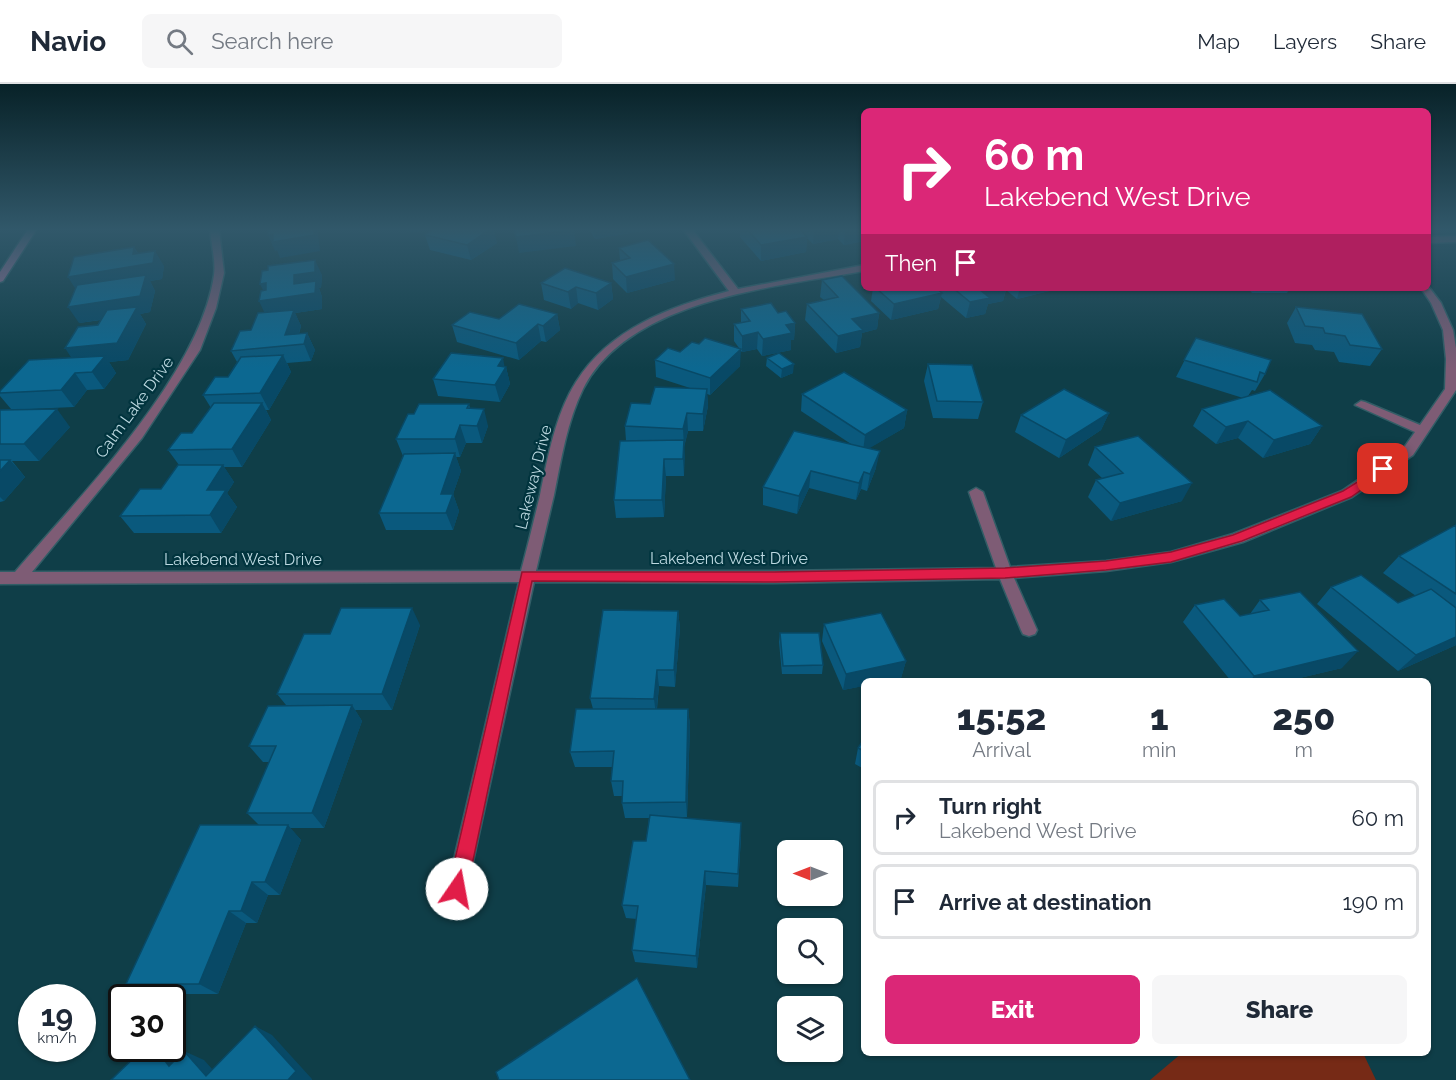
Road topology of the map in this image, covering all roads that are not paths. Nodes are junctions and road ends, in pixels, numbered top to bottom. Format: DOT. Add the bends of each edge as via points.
graph roads {
  1 [pos="219,275"];
  2 [pos="722,275"];
  3 [pos="824,275"];
  4 [pos="1428,291"];
  5 [pos="735,292"];
  6 [pos="1361,405"];
  7 [pos="1424,431"];
  8 [pos="976,492"];
  9 [pos="1005,573"];
  10 [pos="527,576"];
  11 [pos="0,578"];
  12 [pos="19,578"];
  13 [pos="1029,630"];
  14 [pos="457,889"];
  1 -- 12 [label="street, Calm Lake Drive" via="212,308 194,350 138,435"];
  2 -- 5 [label="street"];
  3 -- 5 [label="street, Lakeway Drive"];
  4 -- 7 [label="street, Lakebend West Drive" via="1448,330 1452,359 1451,389"];
  5 -- 10 [label="street, Lakeway Drive" via="664,314 621,340 588,373 570,404"];
  6 -- 7 [label="street"];
  7 -- 9 [label="street, Lakebend West Drive" via="1408,452 1347,494 1238,538 1171,557"];
  8 -- 9 [label="street"];
  9 -- 10 [label="street, Lakebend West Drive"];
  9 -- 13 [label="street"];
  10 -- 12 [label="street, Lakebend West Drive"];
  10 -- 14 [label="street, Lakeway Drive"];
  11 -- 12 [label="street, Lakebend West Drive"];
}
